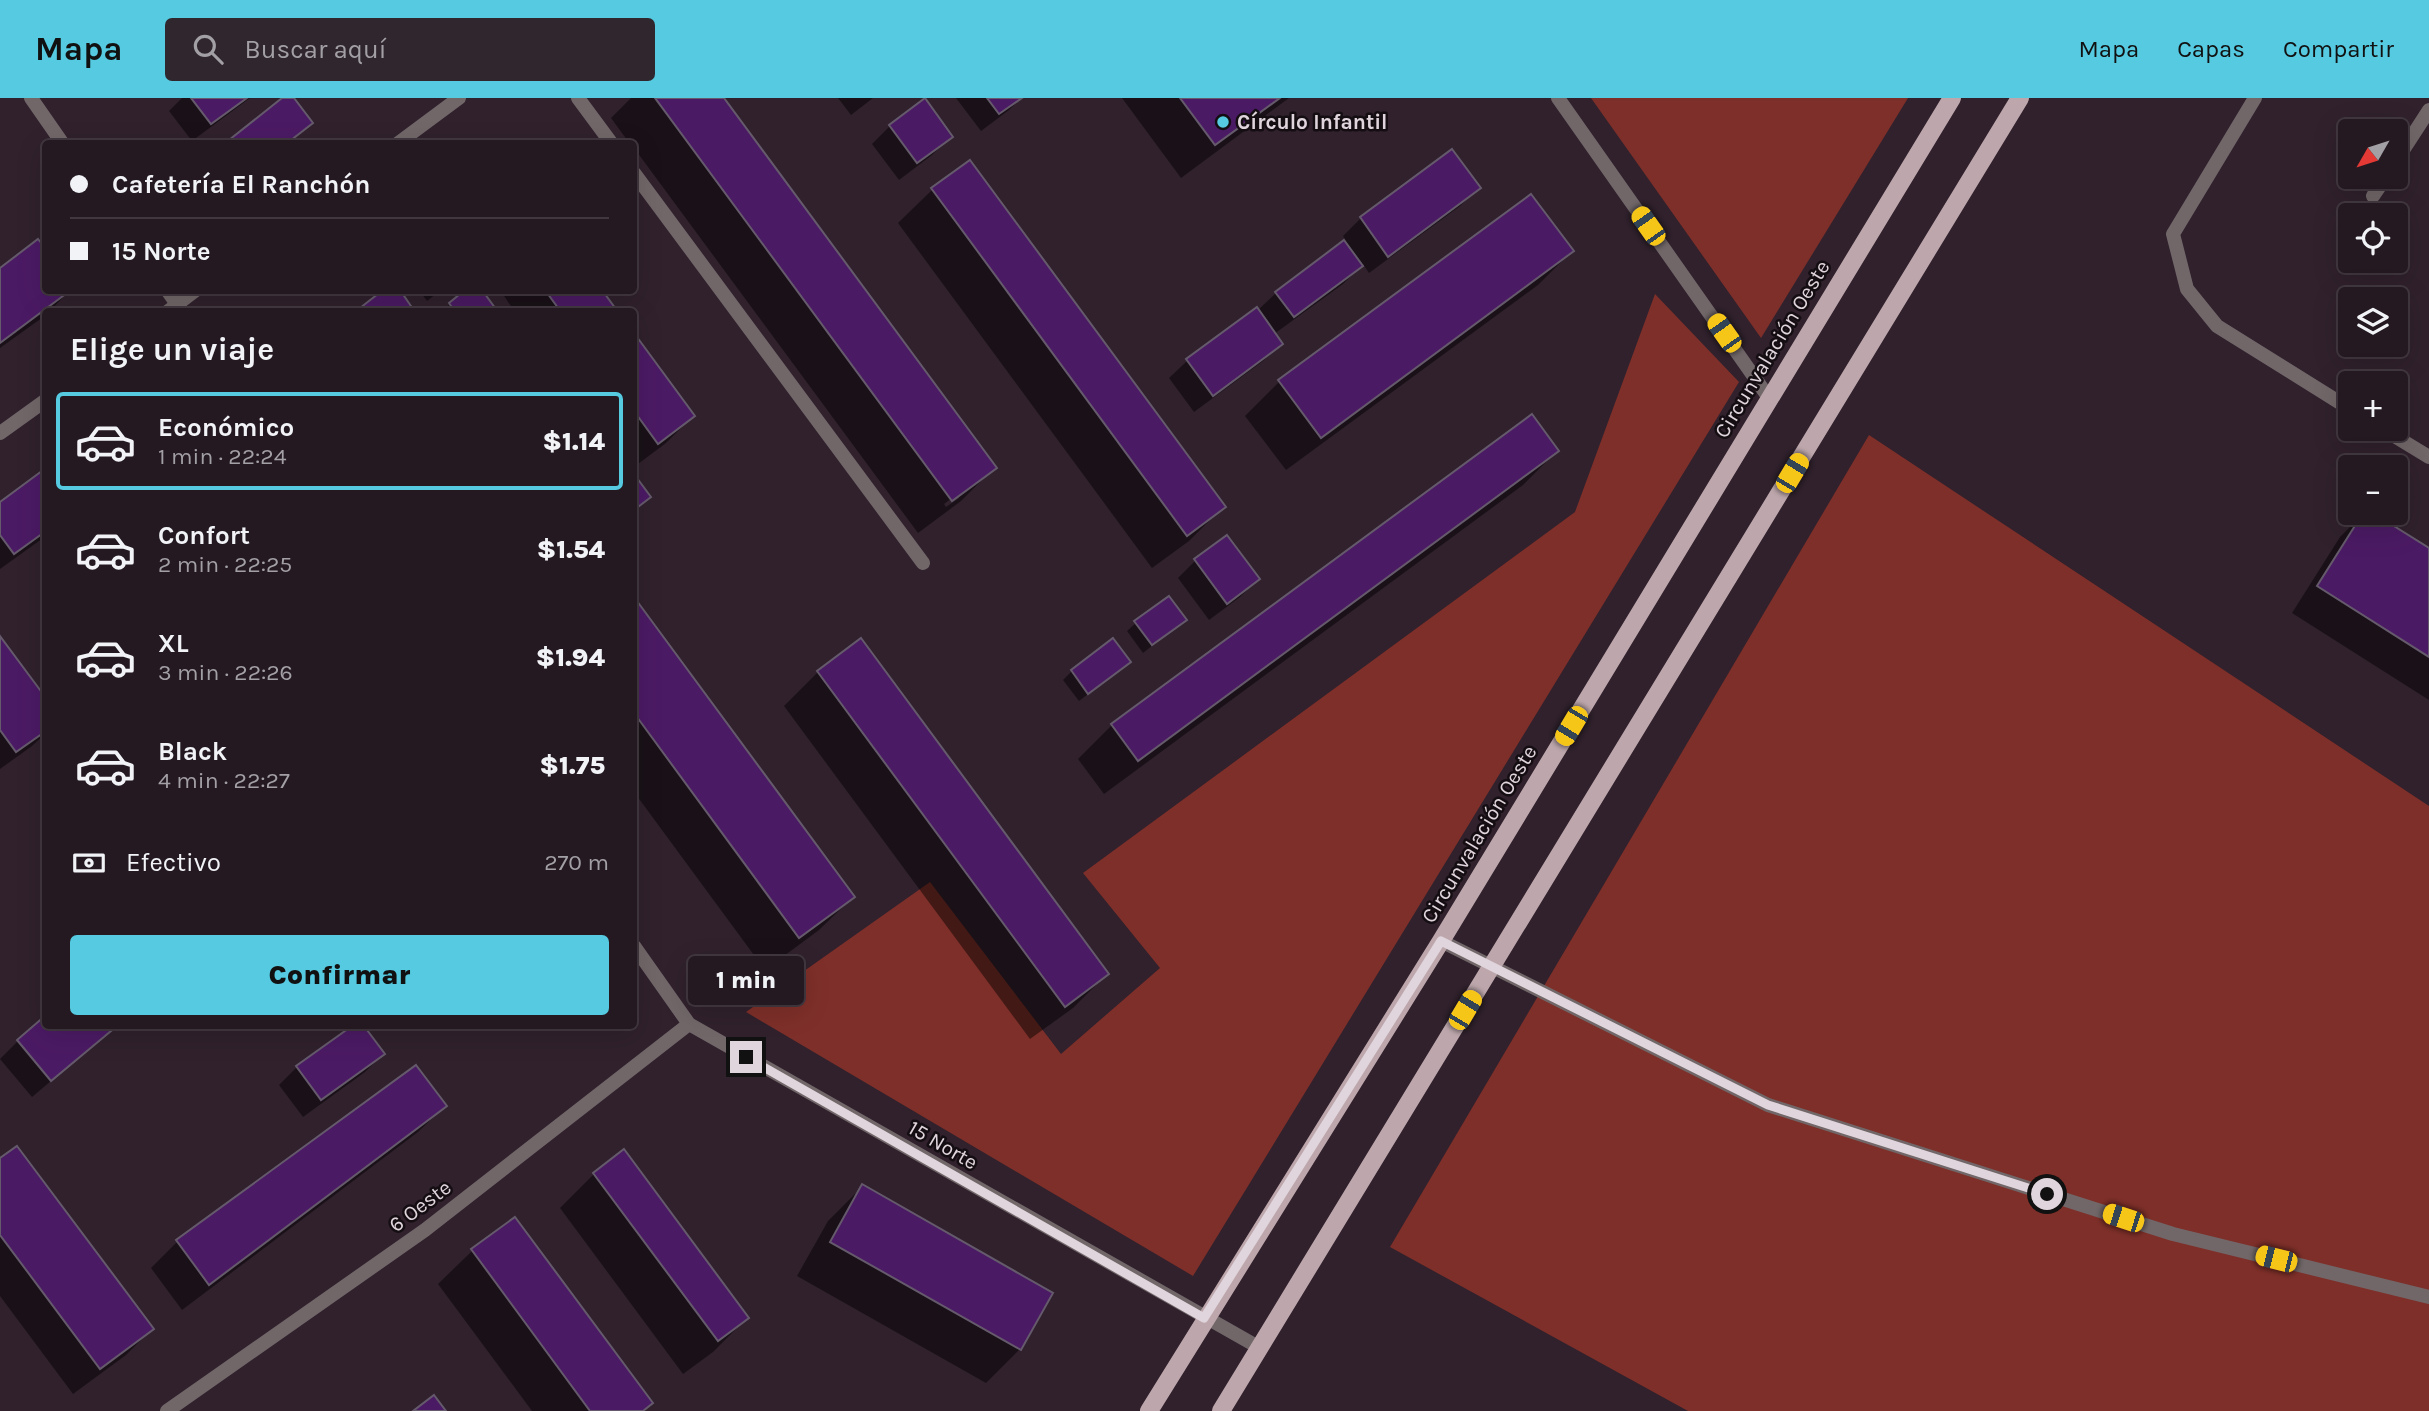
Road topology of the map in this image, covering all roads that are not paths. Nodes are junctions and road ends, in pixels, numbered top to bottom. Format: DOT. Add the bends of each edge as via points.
graph roads {
  1 [pos="31,98"];
  2 [pos="459,98"];
  3 [pos="578,98"];
  4 [pos="1558,98"];
  5 [pos="1952,98"];
  6 [pos="2020,98"];
  7 [pos="2255,98"];
  8 [pos="2429,110"];
  9 [pos="60,140"];
  10 [pos="402,140"];
  11 [pos="609,140"];
  12 [pos="2408,142"];
  13 [pos="637,177"];
  14 [pos="2377,189"];
  15 [pos="2373,195"];
  16 [pos="191,294"];
  17 [pos="176,308"];
  18 [pos="1769,398"];
  19 [pos="2338,401"];
  20 [pos="42,403"];
  21 [pos="0,433"];
  22 [pos="2403,441"];
  23 [pos="2429,457"];
  24 [pos="923,563"];
  25 [pos="1441,941"];
  26 [pos="637,950"];
  27 [pos="1493,965"];
  28 [pos="689,1024"];
  29 [pos="2429,1297"];
  30 [pos="1204,1318"];
  31 [pos="1260,1348"];
  32 [pos="167,1411"];
  33 [pos="1149,1411"];
  34 [pos="1222,1411"];
  1 -- 9 [label="street"];
  2 -- 10 [label="street"];
  3 -- 11 [label="street"];
  4 -- 18 [label="street"];
  5 -- 18 [label="main road, Circunvalación Oeste"];
  6 -- 27 [label="main road"];
  7 -- 19 [label="street" via="2173,234 2187,289 2217,326"];
  8 -- 12 [label="street"];
  13 -- 24 [label="street"];
  14 -- 15 [label="street"];
  16 -- 17 [label="street"];
  18 -- 25 [label="main road, Circunvalación Oeste"];
  20 -- 21 [label="street"];
  22 -- 23 [label="street"];
  25 -- 27 [label="street"];
  25 -- 30 [label="main road, Circunvalación Oeste"];
  26 -- 28 [label="street, 15 Norte"];
  27 -- 29 [label="street" via="1768,1105 2174,1234"];
  27 -- 31 [label="main road"];
  28 -- 30 [label="street, 15 Norte"];
  28 -- 32 [label="street, 6 Oeste" via="425,1230"];
  30 -- 31 [label="street, 15 Norte"];
  30 -- 33 [label="main road, Circunvalación Oeste"];
  31 -- 34 [label="main road"];
}
